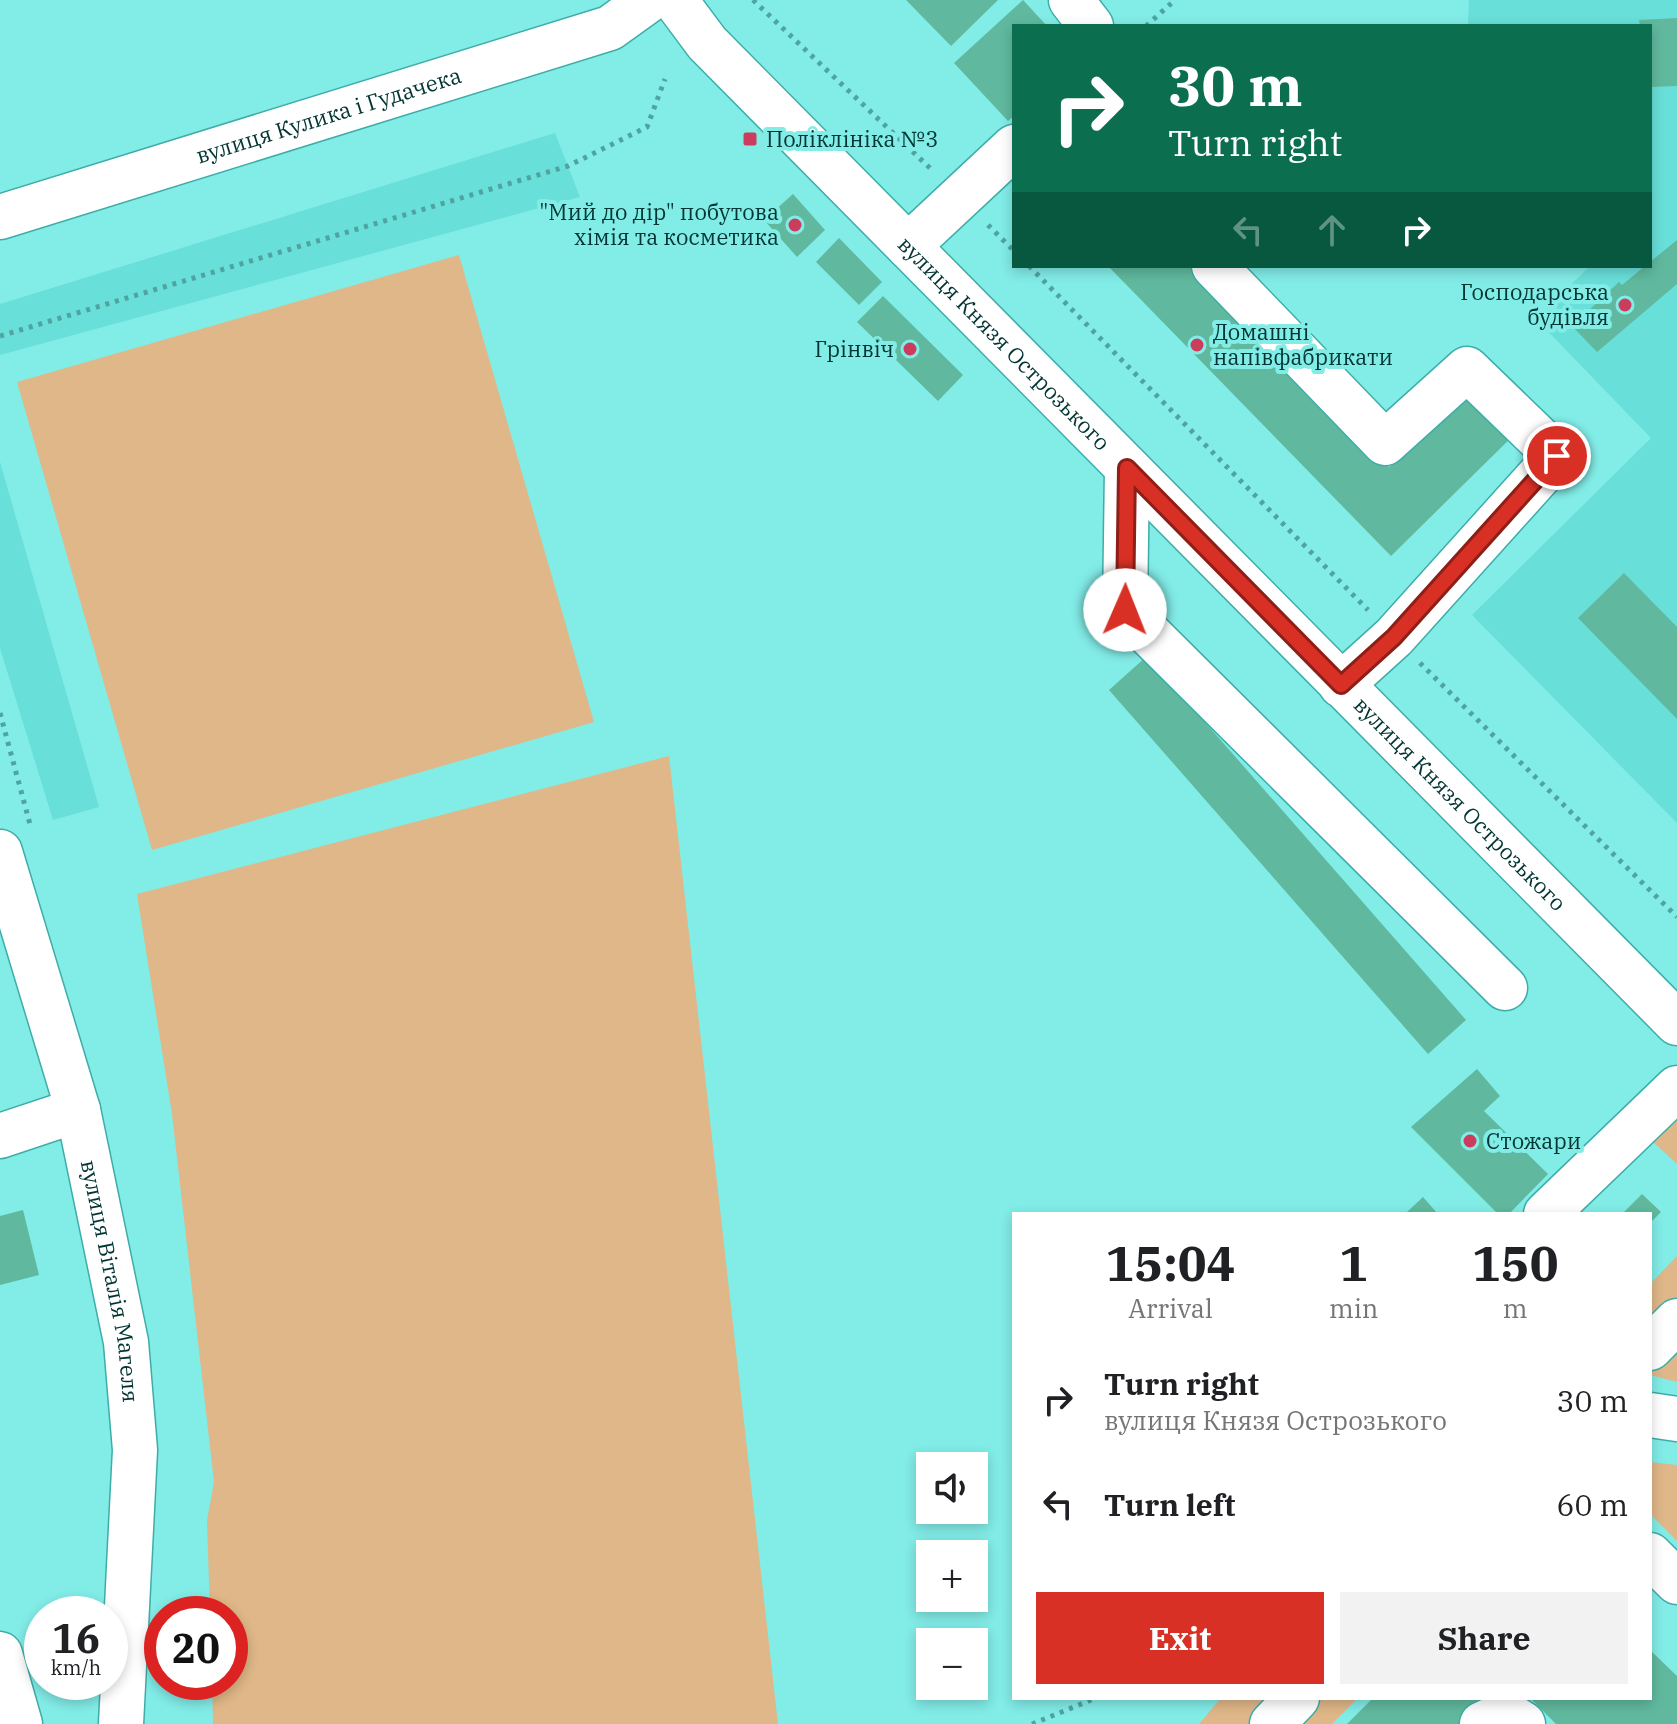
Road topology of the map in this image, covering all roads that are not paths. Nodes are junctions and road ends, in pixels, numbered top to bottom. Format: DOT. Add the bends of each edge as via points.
graph roads {
  1 [pos="649,0"];
  2 [pos="675,0"];
  3 [pos="1071,0"];
  4 [pos="1089,24"];
  5 [pos="1012,149"];
  6 [pos="0,217"];
  7 [pos="908,246"];
  8 [pos="1216,268"];
  9 [pos="1127,468"];
  10 [pos="1341,685"];
  11 [pos="4,880"];
  12 [pos="1505,988"];
  13 [pos="1677,1023"];
  14 [pos="1677,1088"];
  15 [pos="78,1110"];
  16 [pos="0,1136"];
  17 [pos="1548,1212"];
  18 [pos="1677,1321"];
  19 [pos="1652,1346"];
  20 [pos="1652,1415"];
  21 [pos="1677,1419"];
  22 [pos="1652,1557"];
  23 [pos="1677,1582"];
  24 [pos="0,1654"];
  25 [pos="1295,1700"];
  26 [pos="20,1724"];
  27 [pos="121,1724"];
  28 [pos="1272,1724"];
  29 [pos="1482,1724"];
  30 [pos="1523,1724"];
  1 -- 6 [label="street, вулиця Кулика і Гудачека" via="610,28"];
  2 -- 7 [label="street, вулиця Князя Острозького" via="707,43"];
  3 -- 4 [label="street"];
  5 -- 7 [label="street"];
  7 -- 9 [label="street, вулиця Князя Острозького"];
  8 -- 10 [label="street" via="1385,443 1467,369 1557,456 1394,637"];
  9 -- 10 [label="street, вулиця Князя Острозького"];
  9 -- 12 [label="street" via="1125,610"];
  10 -- 13 [label="street, вулиця Князя Острозького"];
  11 -- 15 [label="street, вулиця Віталія Магеля"];
  14 -- 17 [label="street"];
  15 -- 16 [label="street"];
  15 -- 27 [label="street, вулиця Віталія Магеля" via="126,1342 135,1450"];
  18 -- 19 [label="street"];
  20 -- 21 [label="street"];
  22 -- 23 [label="street"];
  24 -- 26 [label="street"];
  25 -- 28 [label="street"];
  29 -- 30 [label="street" via="1506,1713"];
}
